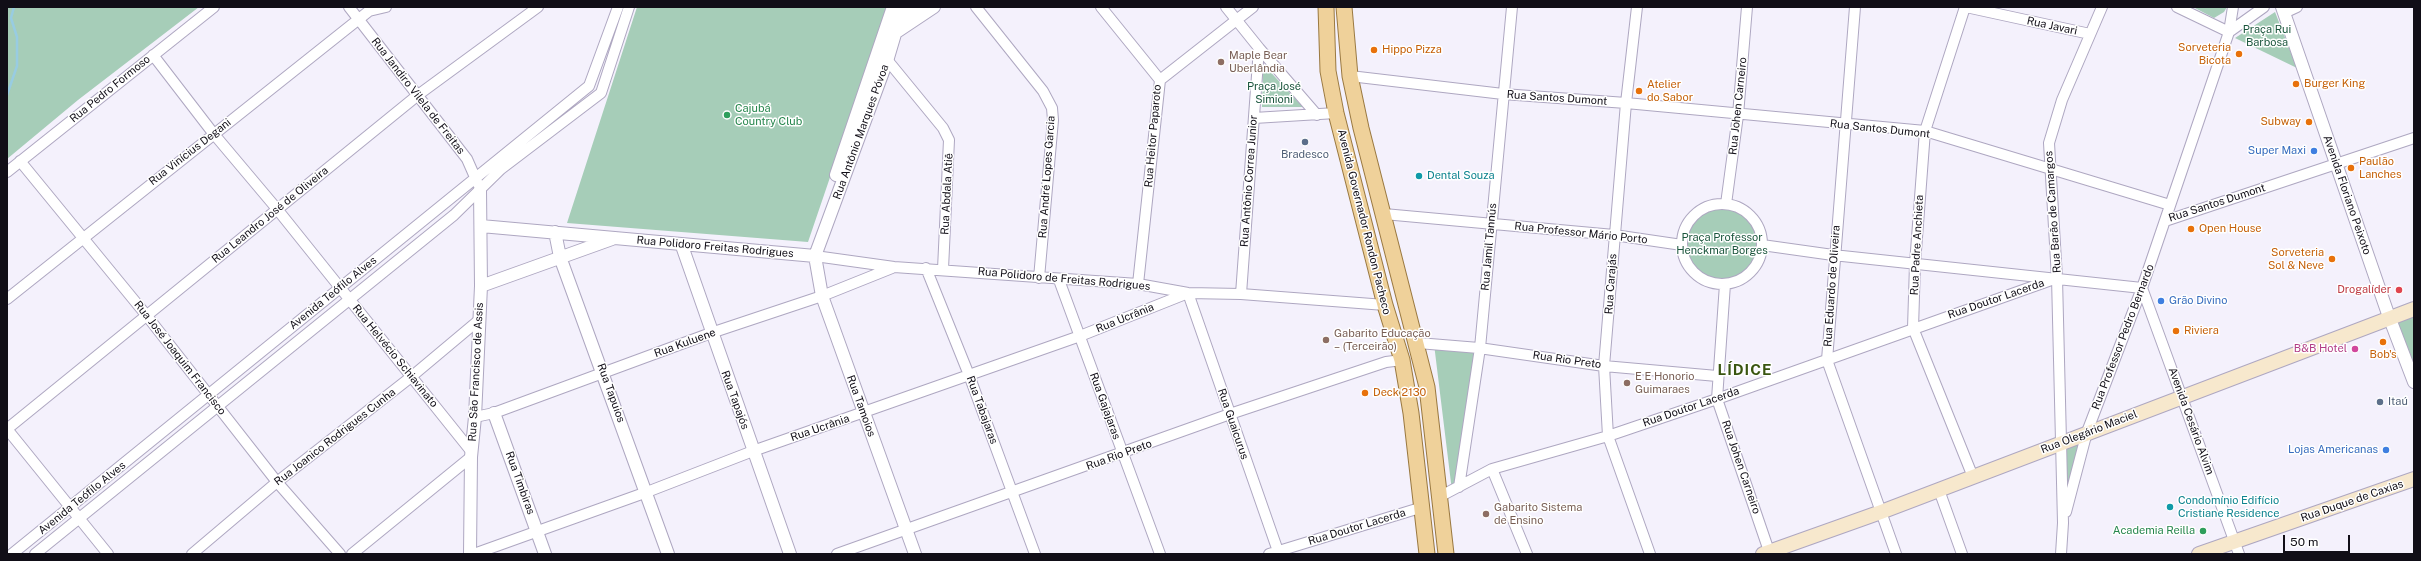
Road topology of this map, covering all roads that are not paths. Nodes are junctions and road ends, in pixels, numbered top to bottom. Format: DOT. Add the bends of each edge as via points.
graph roads {
  1 [pos="214,7"];
  2 [pos="349,7"];
  3 [pos="386,7"];
  4 [pos="538,7"];
  5 [pos="618,7"];
  6 [pos="629,7"];
  7 [pos="893,7"];
  8 [pos="904,7"];
  9 [pos="918,7"];
  10 [pos="934,7"];
  11 [pos="976,7"];
  12 [pos="1101,7"];
  13 [pos="1226,7"];
  14 [pos="1253,7"];
  15 [pos="1326,7"];
  16 [pos="1344,7"];
  17 [pos="1512,7"];
  18 [pos="1637,7"];
  19 [pos="1747,7"];
  20 [pos="1855,7"];
  21 [pos="1966,7"];
  22 [pos="2102,7"];
  23 [pos="2177,7"];
  24 [pos="2233,7"];
  25 [pos="2264,7"];
  26 [pos="2297,7"];
  27 [pos="371,9"];
  28 [pos="2283,10"];
  29 [pos="359,19"];
  30 [pos="1236,20"];
  31 [pos="2229,32"];
  32 [pos="2090,34"];
  33 [pos="888,36"];
  34 [pos="1259,48"];
  35 [pos="153,55"];
  36 [pos="887,61"];
  37 [pos="1350,76"];
  38 [pos="1160,80"];
  39 [pos="590,86"];
  40 [pos="601,93"];
  41 [pos="1503,94"];
  42 [pos="418,95"];
  43 [pos="568,103"];
  44 [pos="1626,103"];
  45 [pos="575,113"];
  46 [pos="1336,113"];
  47 [pos="1317,115"];
  48 [pos="1738,115"];
  49 [pos="1254,118"];
  50 [pos="1844,125"];
  51 [pos="1925,131"];
  52 [pos="213,133"];
  53 [pos="2414,138"];
  54 [pos="20,161"];
  55 [pos="2337,164"];
  56 [pos="2049,169"];
  57 [pos="7,172"];
  58 [pos="476,178"];
  59 [pos="480,190"];
  60 [pos="445,201"];
  61 [pos="1726,204"];
  62 [pos="2170,205"];
  63 [pos="277,209"];
  64 [pos="1384,214"];
  65 [pos="454,215"];
  66 [pos="2165,221"];
  67 [pos="1491,223"];
  68 [pos="480,226"];
  69 [pos="555,232"];
  70 [pos="1614,235"];
  71 [pos="83,237"];
  72 [pos="615,238"];
  73 [pos="1682,245"];
  74 [pos="1762,245"];
  75 [pos="682,246"];
  76 [pos="812,256"];
  77 [pos="1834,256"];
  78 [pos="560,257"];
  79 [pos="1915,264"];
  80 [pos="894,267"];
  81 [pos="926,268"];
  82 [pos="942,269"];
  83 [pos="1039,278"];
  84 [pos="2057,278"];
  85 [pos="1059,280"];
  86 [pos="1138,284"];
  87 [pos="1725,284"];
  88 [pos="481,286"];
  89 [pos="340,288"];
  90 [pos="2142,288"];
  91 [pos="1188,293"];
  92 [pos="1241,294"];
  93 [pos="822,296"];
  94 [pos="7,299"];
  95 [pos="350,300"];
  96 [pos="1385,305"];
  97 [pos="2414,308"];
  98 [pos="147,316"];
  99 [pos="2389,318"];
  100 [pos="479,320"];
  101 [pos="1913,328"];
  102 [pos="711,333"];
  103 [pos="1080,336"];
  104 [pos="1418,343"];
  105 [pos="1480,348"];
  106 [pos="1402,360"];
  107 [pos="1826,360"];
  108 [pos="1604,366"];
  109 [pos="604,374"];
  110 [pos="969,374"];
  111 [pos="1717,376"];
  112 [pos="411,377"];
  113 [pos="2414,382"];
  114 [pos="208,395"];
  115 [pos="2182,397"];
  116 [pos="1717,399"];
  117 [pos="217,406"];
  118 [pos="494,413"];
  119 [pos="863,413"];
  120 [pos="1230,414"];
  121 [pos="475,416"];
  122 [pos="7,429"];
  123 [pos="2087,432"];
  124 [pos="1608,436"];
  125 [pos="2061,442"];
  126 [pos="754,450"];
  127 [pos="471,454"];
  128 [pos="1122,454"];
  129 [pos="1492,469"];
  130 [pos="1974,477"];
  131 [pos="2414,479"];
  132 [pos="277,482"];
  133 [pos="1459,487"];
  134 [pos="1938,490"];
  135 [pos="648,492"];
  136 [pos="1013,493"];
  137 [pos="1439,497"];
  138 [pos="70,507"];
  139 [pos="1423,507"];
  140 [pos="1881,512"];
  141 [pos="79,518"];
  142 [pos="2063,523"];
  143 [pos="906,530"];
  144 [pos="537,533"];
  145 [pos="2237,548"];
  146 [pos="1275,553"];
  147 [pos="1768,553"];
  148 [pos="12,554"];
  149 [pos="35,554"];
  150 [pos="108,554"];
  151 [pos="192,554"];
  152 [pos="340,554"];
  153 [pos="352,554"];
  154 [pos="470,554"];
  155 [pos="474,554"];
  156 [pos="545,554"];
  157 [pos="668,554"];
  158 [pos="790,554"];
  159 [pos="837,554"];
  160 [pos="915,554"];
  161 [pos="1035,554"];
  162 [pos="1160,554"];
  163 [pos="1427,554"];
  164 [pos="1446,554"];
  165 [pos="1527,554"];
  166 [pos="1650,554"];
  167 [pos="1896,554"];
  168 [pos="1962,554"];
  169 [pos="2061,554"];
  170 [pos="2200,554"];
  1 -- 35 [label="street, Rua Pedro Formoso"];
  2 -- 29 [label="street, Rua Jandiro Vilela de Freitas"];
  3 -- 27 [label="street"];
  4 -- 42 [label="street, Rua Leandro José de Oliveira"];
  5 -- 39 [label="street"];
  6 -- 40 [label="street"];
  7 -- 33 [label="street, Rua Antônio Marques Póvoa"];
  8 -- 33 [label="street, Rua Antônio Marques Póvoa"];
  9 -- 33 [label="street"];
  10 -- 33 [label="street"];
  11 -- 83 [label="street, Rua André Lopes Garcia" via="1043,91 1052,108"];
  12 -- 38 [label="street, Rua Heitor Paparoto"];
  13 -- 30 [label="street"];
  14 -- 30 [label="street"];
  15 -- 46 [label="main road, Avenida Governador Rondon Pacheco" via="1328,71"];
  16 -- 37 [label="main road, Avenida Governador Rondon Pacheco"];
  17 -- 41 [label="street, Rua Jamil Tannús"];
  18 -- 44 [label="street, Rua Carajás"];
  19 -- 48 [label="street, Rua Johen Carneiro"];
  20 -- 50 [label="street, Rua Eduardo de Oliveira"];
  21 -- 32 [label="street, Rua Javari"];
  21 -- 51 [label="street, Rua Padre Anchieta"];
  22 -- 32 [label="street, Rua Barão de Camargos"];
  23 -- 31 [label="street"];
  24 -- 31 [label="street"];
  25 -- 31 [label="street"];
  26 -- 28 [label="street"];
  27 -- 29 [label="street, Rua Vinícius Degani"];
  28 -- 55 [label="street, Avenida Floriano Peixoto"];
  29 -- 42 [label="street, Rua Jandiro Vilela de Freitas"];
  29 -- 52 [label="street, Rua Vinícius Degani"];
  30 -- 34 [label="street"];
  30 -- 38 [label="street"];
  31 -- 62 [label="street"];
  32 -- 56 [label="street, Rua Barão de Camargos" via="2054,122 2049,142"];
  33 -- 36 [label="street, Rua Antônio Marques Póvoa"];
  33 -- 36 [label="street, Rua Abdala Atiê"];
  33 -- 76 [label="street, Rua Antônio Marques Póvoa"];
  34 -- 47 [label="street"];
  34 -- 49 [label="street, Rua Antônio Correa Junior"];
  35 -- 52 [label="street, Rua Helvécio Schiavinato"];
  35 -- 54 [label="street, Rua Pedro Formoso"];
  36 -- 76 [label="street, Rua Antônio Marques Póvoa"];
  36 -- 82 [label="street, Rua Abdala Atiê" via="943,128 949,140"];
  37 -- 41 [label="street, Rua Santos Dumont"];
  37 -- 64 [label="main road, Avenida Governador Rondon Pacheco"];
  38 -- 86 [label="street, Rua Heitor Paparoto"];
  39 -- 40 [label="street"];
  39 -- 43 [label="street, Avenida Teófilo Alves"];
  40 -- 45 [label="street, Avenida Teófilo Alves"];
  41 -- 44 [label="street, Rua Santos Dumont"];
  41 -- 67 [label="street, Rua Jamil Tannús"];
  42 -- 58 [label="street, Rua Jandiro Vilela de Freitas" via="467,159"];
  42 -- 63 [label="street, Rua Leandro José de Oliveira"];
  43 -- 45 [label="street"];
  43 -- 58 [label="street, Avenida Teófilo Alves"];
  44 -- 48 [label="street, Rua Santos Dumont"];
  44 -- 70 [label="street, Rua Carajás"];
  45 -- 59 [label="street, Avenida Teófilo Alves" via="501,169"];
  46 -- 47 [label="street"];
  46 -- 96 [label="main road, Avenida Governador Rondon Pacheco"];
  47 -- 49 [label="street"];
  48 -- 50 [label="street, Rua Santos Dumont"];
  48 -- 61 [label="street, Rua Johen Carneiro"];
  49 -- 92 [label="street, Rua Antônio Correa Junior"];
  50 -- 51 [label="street, Rua Santos Dumont"];
  50 -- 77 [label="street, Rua Eduardo de Oliveira"];
  51 -- 56 [label="street, Rua Santos Dumont"];
  51 -- 79 [label="street, Rua Padre Anchieta"];
  52 -- 63 [label="street, Rua Helvécio Schiavinato"];
  52 -- 71 [label="street, Rua Vinícius Degani"];
  53 -- 55 [label="street, Rua Santos Dumont"];
  54 -- 57 [label="street, Rua Pedro Formoso"];
  54 -- 71 [label="street, Rua José Joaquim Francisco"];
  55 -- 66 [label="street, Rua Santos Dumont"];
  55 -- 99 [label="street, Avenida Floriano Peixoto"];
  56 -- 62 [label="street, Rua Santos Dumont"];
  56 -- 84 [label="street, Rua Barão de Camargos"];
  58 -- 59 [label="street, Rua Jandiro Vilela de Freitas"];
  58 -- 60 [label="street, Avenida Teófilo Alves"];
  59 -- 65 [label="street, Avenida Teófilo Alves"];
  59 -- 68 [label="street, Rua São Francisco de Assis"];
  60 -- 65 [label="street"];
  60 -- 89 [label="street, Avenida Teófilo Alves"];
  61 -- 73 [label="street" via="1700,210 1687,226"];
  61 -- 74 [label="street" via="1738,207 1752,218 1761,233"];
  62 -- 66 [label="street, Rua Santos Dumont"];
  63 -- 89 [label="street, Rua Helvécio Schiavinato"];
  63 -- 98 [label="street, Rua Leandro José de Oliveira"];
  64 -- 67 [label="street, Rua Professor Mário Porto"];
  64 -- 104 [label="main road, Avenida Governador Rondon Pacheco"];
  65 -- 95 [label="street, Avenida Teófilo Alves"];
  66 -- 90 [label="street, Rua Professor Pedro Bernardo"];
  67 -- 70 [label="street, Rua Professor Mário Porto"];
  67 -- 105 [label="street, Rua Jamil Tannús"];
  68 -- 69 [label="street, Rua Polidoro Freitas Rodrigues"];
  68 -- 88 [label="street, Rua São Francisco de Assis"];
  69 -- 72 [label="street, Rua Polidoro Freitas Rodrigues"];
  69 -- 78 [label="street, Rua Tapuios"];
  70 -- 73 [label="street, Rua Professor Mário Porto"];
  70 -- 108 [label="street, Rua Carajás"];
  71 -- 94 [label="street, Rua Vinícius Degani"];
  71 -- 98 [label="street, Rua José Joaquim Francisco"];
  72 -- 75 [label="street, Rua Polidoro Freitas Rodrigues"];
  72 -- 78 [label="street, Rua Polidoro Freitas Rodrigues"];
  73 -- 87 [label="street" via="1687,262 1695,273 1707,281"];
  74 -- 77 [label="street"];
  74 -- 87 [label="street" via="1755,267 1746,276"];
  75 -- 76 [label="street, Rua Polidoro Freitas Rodrigues"];
  75 -- 102 [label="street, Rua Tapajós"];
  76 -- 80 [label="street, Rua Polidoro de Freitas Rodrigues"];
  76 -- 93 [label="street, Rua Tamoios"];
  77 -- 79 [label="street"];
  77 -- 107 [label="street, Rua Eduardo de Oliveira"];
  78 -- 88 [label="street, Rua Polidoro Freitas Rodrigues"];
  78 -- 109 [label="street, Rua Tapuios"];
  79 -- 84 [label="street"];
  79 -- 101 [label="street, Rua Padre Anchieta"];
  80 -- 81 [label="street, Rua Polidoro de Freitas Rodrigues"];
  80 -- 93 [label="street, Rua Kuluene"];
  81 -- 82 [label="street, Rua Polidoro de Freitas Rodrigues"];
  81 -- 110 [label="street, Rua Tabajaras"];
  82 -- 83 [label="street, Rua Polidoro de Freitas Rodrigues"];
  83 -- 85 [label="street, Rua Polidoro de Freitas Rodrigues"];
  84 -- 90 [label="street"];
  84 -- 101 [label="street, Rua Doutor Lacerda"];
  84 -- 125 [label="street, Rua Barão de Camargos"];
  85 -- 86 [label="street, Rua Polidoro de Freitas Rodrigues"];
  85 -- 103 [label="street, Rua Gajajaras"];
  86 -- 91 [label="street, Rua Polidoro de Freitas Rodrigues"];
  87 -- 111 [label="street, Rua Johen Carneiro"];
  88 -- 100 [label="street, Rua São Francisco de Assis"];
  89 -- 95 [label="street, Rua Helvécio Schiavinato"];
  89 -- 114 [label="street, Avenida Teófilo Alves"];
  90 -- 115 [label="street, Avenida Cesário Alvim"];
  90 -- 123 [label="street, Rua Professor Pedro Bernardo"];
  91 -- 92 [label="street, Rua Polidoro de Freitas Rodrigues"];
  91 -- 103 [label="street, Rua Ucrânia"];
  91 -- 120 [label="street, Rua Guaicurus"];
  92 -- 96 [label="street, Rua Polidoro de Freitas Rodrigues"];
  93 -- 102 [label="street, Rua Kuluene"];
  93 -- 119 [label="street, Rua Tamoios"];
  95 -- 112 [label="street, Rua Helvécio Schiavinato"];
  95 -- 117 [label="street, Avenida Teófilo Alves"];
  96 -- 106 [label="main road, Avenida Governador Rondon Pacheco"];
  97 -- 99 [label="main road, Rua Olegário Maciel"];
  98 -- 114 [label="street, Rua José Joaquim Francisco"];
  98 -- 122 [label="street, Rua Leandro José de Oliveira"];
  99 -- 113 [label="street, Avenida Floriano Peixoto"];
  99 -- 115 [label="main road, Rua Olegário Maciel"];
  100 -- 112 [label="street, Rua Joanico Rodrigues Cunha"];
  100 -- 121 [label="street, Rua São Francisco de Assis"];
  101 -- 107 [label="street, Rua Doutor Lacerda"];
  101 -- 130 [label="street, Rua Padre Anchieta"];
  102 -- 109 [label="street, Rua Kuluene"];
  102 -- 126 [label="street, Rua Tapajós"];
  103 -- 110 [label="street, Rua Ucrânia"];
  103 -- 128 [label="street, Rua Gajajaras"];
  104 -- 105 [label="street, Rua Rio Preto"];
  104 -- 137 [label="main road, Avenida Governador Rondon Pacheco" via="1427,387"];
  105 -- 108 [label="street, Rua Rio Preto"];
  105 -- 133 [label="street, Rua Jamil Tannús"];
  106 -- 120 [label="street, Rua Rio Preto" via="1386,362"];
  106 -- 139 [label="main road, Avenida Governador Rondon Pacheco" via="1412,413"];
  107 -- 116 [label="street, Rua Doutor Lacerda"];
  107 -- 140 [label="street, Rua Eduardo de Oliveira"];
  108 -- 111 [label="street, Rua Rio Preto"];
  108 -- 124 [label="street, Rua Carajás"];
  109 -- 118 [label="street, Rua Kuluene"];
  109 -- 135 [label="street, Rua Tapuios"];
  110 -- 119 [label="street, Rua Ucrânia"];
  110 -- 136 [label="street, Rua Tabajaras"];
  111 -- 116 [label="street, Rua Johen Carneiro"];
  112 -- 127 [label="street, Rua Helvécio Schiavinato"];
  112 -- 132 [label="street, Rua Joanico Rodrigues Cunha"];
  114 -- 117 [label="street, Rua José Joaquim Francisco"];
  114 -- 138 [label="street, Avenida Teófilo Alves"];
  115 -- 123 [label="main road, Rua Olegário Maciel"];
  115 -- 145 [label="street, Avenida Cesário Alvim"];
  116 -- 124 [label="street, Rua Doutor Lacerda"];
  116 -- 147 [label="street, Rua Johen Carneiro"];
  117 -- 132 [label="street, Rua José Joaquim Francisco"];
  117 -- 141 [label="street, Avenida Teófilo Alves"];
  118 -- 121 [label="street, Rua Kuluene"];
  118 -- 144 [label="street, Rua Timbiras"];
  119 -- 126 [label="street, Rua Ucrânia"];
  119 -- 143 [label="street, Rua Tamoios"];
  120 -- 128 [label="street, Rua Rio Preto"];
  120 -- 146 [label="street, Rua Guaicurus"];
  121 -- 127 [label="street, Rua São Francisco de Assis"];
  122 -- 138 [label="street"];
  123 -- 125 [label="main road, Rua Olegário Maciel"];
  123 -- 142 [label="street, Rua Professor Pedro Bernardo"];
  124 -- 129 [label="street, Rua Doutor Lacerda"];
  124 -- 166 [label="street, Rua Carajás"];
  125 -- 130 [label="main road, Rua Olegário Maciel"];
  125 -- 142 [label="street, Rua Barão de Camargos"];
  126 -- 135 [label="street, Rua Ucrânia"];
  126 -- 158 [label="street, Rua Tapajós"];
  127 -- 153 [label="street"];
  127 -- 154 [label="street, Rua São Francisco de Assis"];
  128 -- 136 [label="street, Rua Rio Preto"];
  128 -- 162 [label="street, Rua Gajajaras"];
  129 -- 133 [label="street, Rua Doutor Lacerda"];
  129 -- 165 [label="street"];
  130 -- 134 [label="main road, Rua Olegário Maciel"];
  131 -- 145 [label="main road, Rua Duque de Caxias"];
  132 -- 151 [label="street, Rua Joanico Rodrigues Cunha"];
  132 -- 152 [label="street, Rua José Joaquim Francisco"];
  133 -- 137 [label="street, Rua Doutor Lacerda"];
  134 -- 140 [label="main road, Rua Olegário Maciel"];
  134 -- 168 [label="street"];
  135 -- 144 [label="street, Rua Ucrânia"];
  135 -- 157 [label="street, Rua Tapuios"];
  136 -- 143 [label="street, Rua Rio Preto"];
  136 -- 161 [label="street, Rua Tabajaras"];
  137 -- 164 [label="main road, Avenida Governador Rondon Pacheco"];
  138 -- 141 [label="street"];
  138 -- 148 [label="street, Avenida Teófilo Alves"];
  139 -- 146 [label="street, Rua Doutor Lacerda"];
  139 -- 163 [label="main road, Avenida Governador Rondon Pacheco"];
  140 -- 147 [label="main road, Rua Olegário Maciel"];
  140 -- 167 [label="street, Rua Eduardo de Oliveira"];
  141 -- 149 [label="street, Avenida Teófilo Alves"];
  141 -- 150 [label="street"];
  142 -- 169 [label="street"];
  143 -- 159 [label="street, Rua Rio Preto"];
  143 -- 160 [label="street, Rua Tamoios"];
  144 -- 155 [label="street, Rua Ucrânia"];
  144 -- 156 [label="street, Rua Timbiras"];
  145 -- 170 [label="main road, Rua Duque de Caxias"];
}
